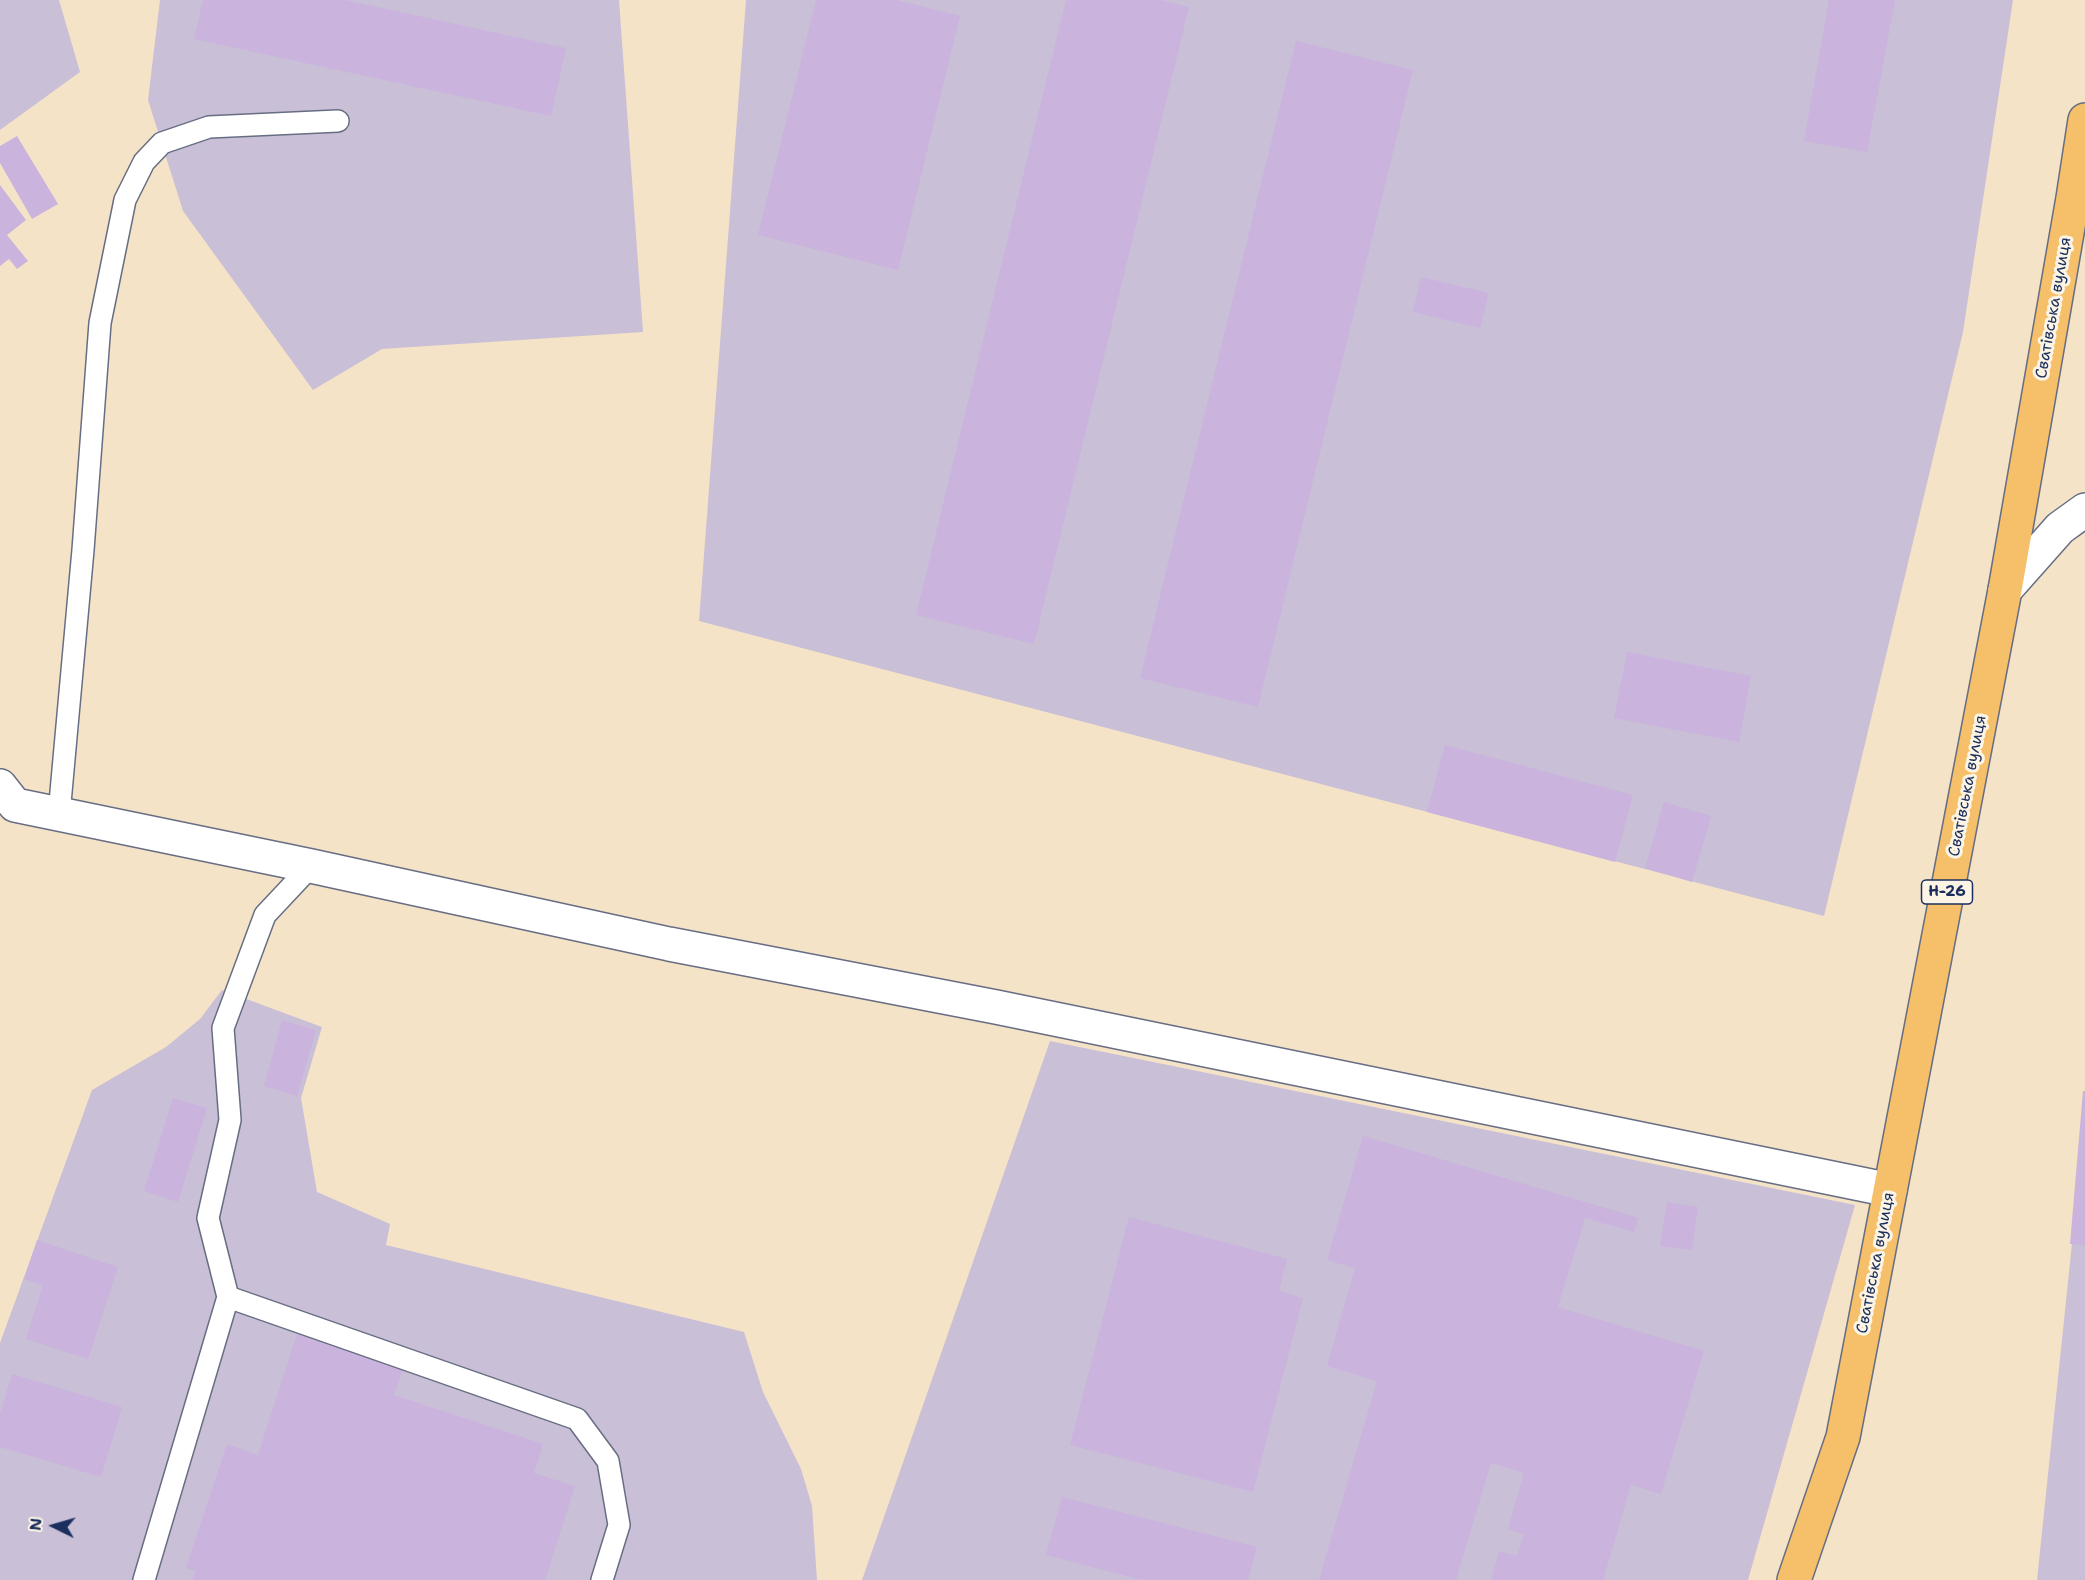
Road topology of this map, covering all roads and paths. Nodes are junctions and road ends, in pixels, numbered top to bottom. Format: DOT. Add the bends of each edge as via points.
graph roads {
  1 [pos="2085,120"];
  2 [pos="338,121"];
  3 [pos="2079,191"];
  4 [pos="2085,510"];
  5 [pos="2005,590"];
  6 [pos="0,786"];
  7 [pos="59,813"];
  8 [pos="311,866"];
  9 [pos="1890,1190"];
  10 [pos="228,1297"];
  11 [pos="144,1580"];
  12 [pos="602,1580"];
  13 [pos="1794,1580"];
  1 -- 3 [label="main road, Н-26"];
  2 -- 7 [label="lane" via="209,127 162,143 144,162 125,200 100,323"];
  3 -- 5 [label="main road, Сватівська вулиця / Н-26"];
  4 -- 5 [label="street" via="2060,528"];
  5 -- 9 [label="main road, Сватівська вулиця / Н-26"];
  6 -- 7 [label="street" via="15,805"];
  7 -- 8 [label="street"];
  8 -- 9 [label="street" via="669,944"];
  8 -- 10 [label="lane" via="265,915 223,1028 230,1120 208,1218"];
  9 -- 13 [label="main road, Сватівська вулиця / Н-26" via="1843,1437"];
  10 -- 11 [label="lane"];
  10 -- 12 [label="lane" via="577,1419 608,1461 619,1525"];
}
